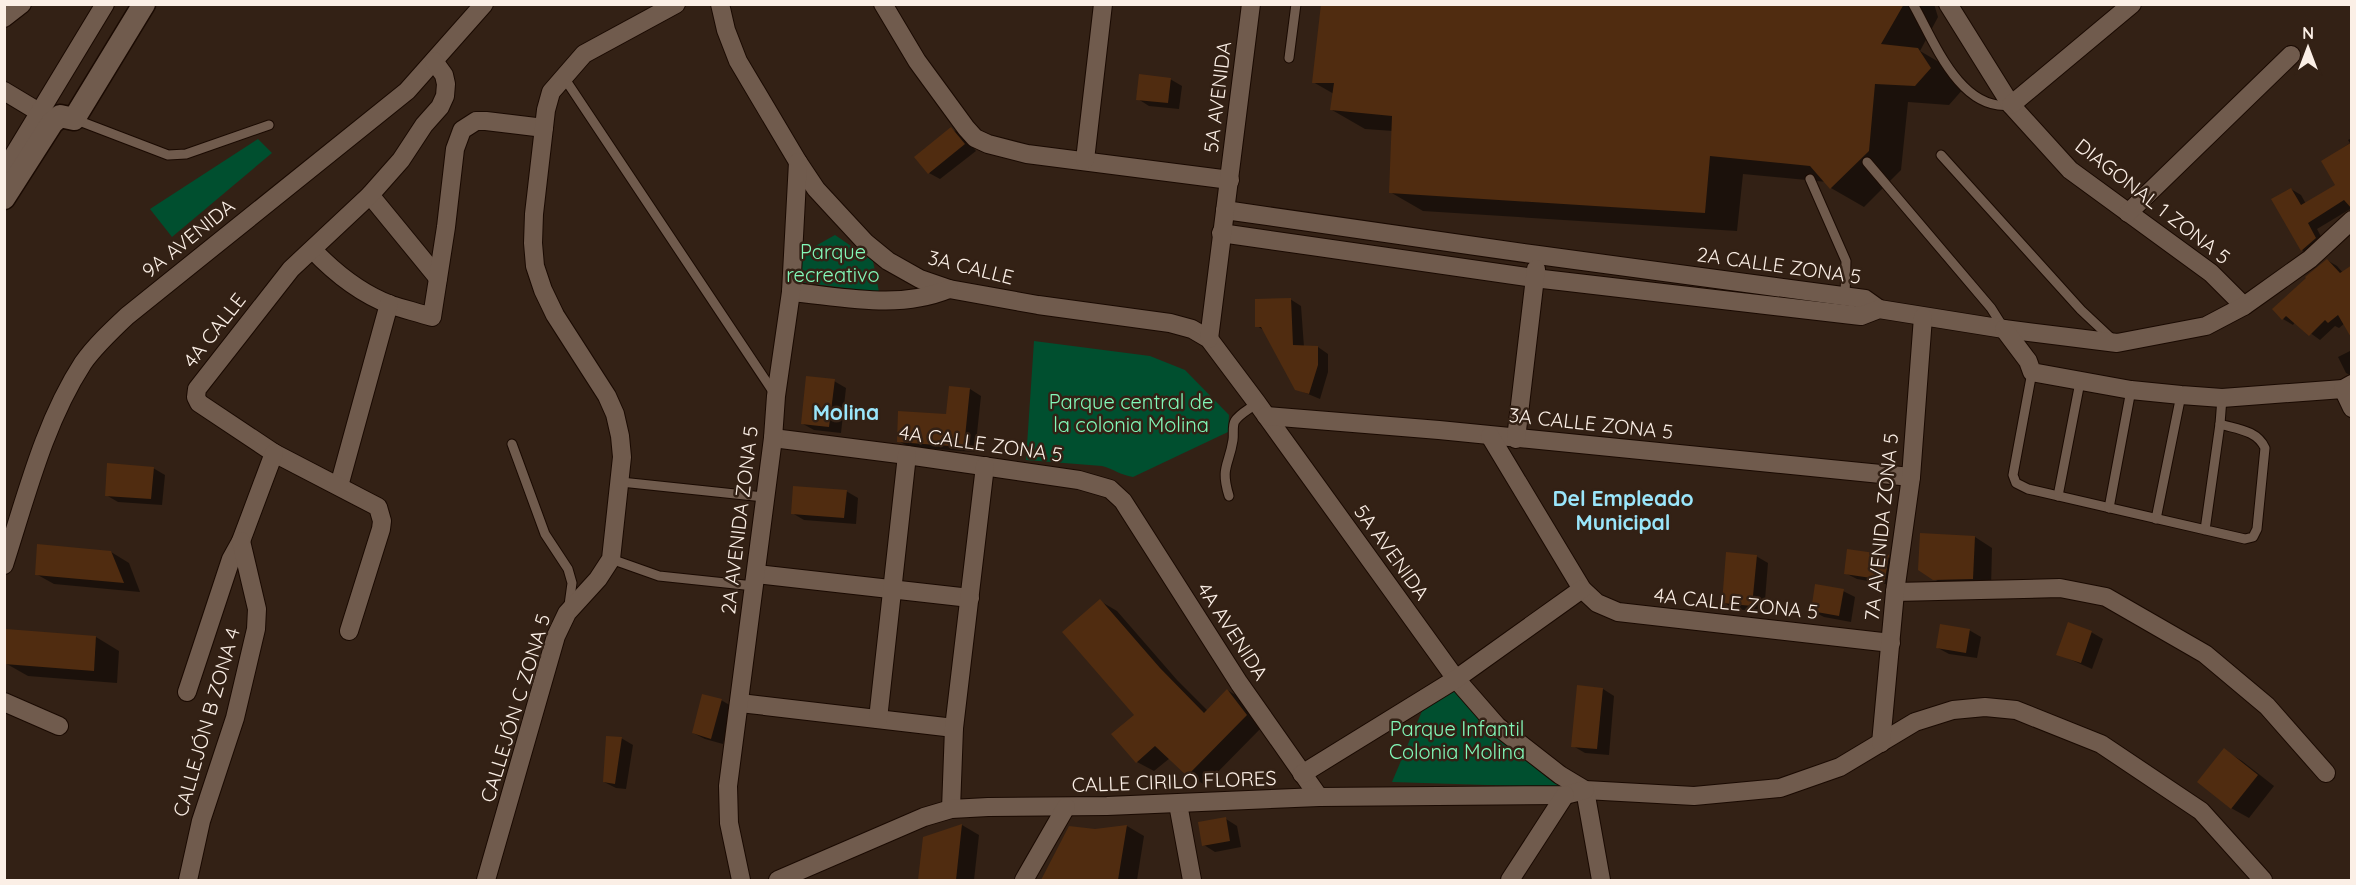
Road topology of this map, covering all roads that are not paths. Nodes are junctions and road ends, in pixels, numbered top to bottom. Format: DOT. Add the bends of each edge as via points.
graph roads {
  1 [pos="22,4"];
  2 [pos="105,4"];
  3 [pos="144,4"];
  4 [pos="484,4"];
  5 [pos="676,4"];
  6 [pos="720,4"];
  7 [pos="883,4"];
  8 [pos="1103,4"];
  9 [pos="1251,4"];
  10 [pos="1296,4"];
  11 [pos="1913,4"];
  12 [pos="1948,4"];
  13 [pos="2132,4"];
  14 [pos="4,18"];
  15 [pos="2291,55"];
  16 [pos="1289,58"];
  17 [pos="434,62"];
  18 [pos="563,76"];
  19 [pos="4,91"];
  20 [pos="2011,105"];
  21 [pos="39,112"];
  22 [pos="74,119"];
  23 [pos="269,125"];
  24 [pos="544,129"];
  25 [pos="1941,155"];
  26 [pos="1084,160"];
  27 [pos="798,162"];
  28 [pos="1867,162"];
  29 [pos="4,171"];
  30 [pos="1810,179"];
  31 [pos="1230,180"];
  32 [pos="370,195"];
  33 [pos="4,198"];
  34 [pos="1225,210"];
  35 [pos="2128,213"];
  36 [pos="2352,220"];
  37 [pos="1221,233"];
  38 [pos="314,250"];
  39 [pos="1538,255"];
  40 [pos="438,278"];
  41 [pos="1534,278"];
  42 [pos="950,289"];
  43 [pos="791,292"];
  44 [pos="1845,296"];
  45 [pos="389,304"];
  46 [pos="2244,306"];
  47 [pos="1879,309"];
  48 [pos="1923,317"];
  49 [pos="2004,329"];
  50 [pos="1209,339"];
  51 [pos="2117,343"];
  52 [pos="2032,372"];
  53 [pos="2080,382"];
  54 [pos="2347,387"];
  55 [pos="2131,390"];
  56 [pos="776,396"];
  57 [pos="2181,396"];
  58 [pos="2222,398"];
  59 [pos="2352,408"];
  60 [pos="1262,410"];
  61 [pos="2220,424"];
  62 [pos="1490,436"];
  63 [pos="773,438"];
  64 [pos="1516,439"];
  65 [pos="512,444"];
  66 [pos="274,453"];
  67 [pos="907,455"];
  68 [pos="985,466"];
  69 [pos="1911,477"];
  70 [pos="621,482"];
  71 [pos="339,486"];
  72 [pos="1110,489"];
  73 [pos="1229,496"];
  74 [pos="2058,496"];
  75 [pos="764,497"];
  76 [pos="2109,508"];
  77 [pos="2156,519"];
  78 [pos="2205,530"];
  79 [pos="241,541"];
  80 [pos="611,559"];
  81 [pos="4,565"];
  82 [pos="755,580"];
  83 [pos="1582,589"];
  84 [pos="893,590"];
  85 [pos="1895,592"];
  86 [pos="970,598"];
  87 [pos="567,613"];
  88 [pos="349,631"];
  89 [pos="1891,643"];
  90 [pos="1456,679"];
  91 [pos="187,692"];
  92 [pos="4,702"];
  93 [pos="740,703"];
  94 [pos="878,719"];
  95 [pos="59,726"];
  96 [pos="954,728"];
  97 [pos="1881,743"];
  98 [pos="2326,773"];
  99 [pos="1302,774"];
  100 [pos="1586,790"];
  101 [pos="1565,795"];
  102 [pos="1319,797"];
  103 [pos="1178,804"];
  104 [pos="1066,807"];
  105 [pos="951,809"];
  106 [pos="188,880"];
  107 [pos="486,880"];
  108 [pos="741,880"];
  109 [pos="778,880"];
  110 [pos="1024,880"];
  111 [pos="1192,880"];
  112 [pos="1510,880"];
  113 [pos="1601,880"];
  114 [pos="2263,880"];
  1 -- 14 [label="street"];
  2 -- 21 [label="street"];
  3 -- 22 [label="street"];
  4 -- 17 [label="street, 9A AVENIDA"];
  5 -- 18 [label="street, CALLEJÓN C ZONA 5" via="584,54"];
  6 -- 27 [label="street, 3A CALLE" via="738,61"];
  7 -- 26 [label="street" via="917,61 975,138 1027,154"];
  8 -- 26 [label="street"];
  9 -- 31 [label="street, 5A AVENIDA"];
  10 -- 16 [label="lane"];
  11 -- 20 [label="lane" via="1965,89 1991,105"];
  12 -- 20 [label="street, DIAGONAL 1 ZONA 5"];
  13 -- 20 [label="street"];
  15 -- 35 [label="street"];
  17 -- 32 [label="street, 4A CALLE" via="446,84 440,107"];
  17 -- 81 [label="street, 9A AVENIDA" via="407,91 105,337 84,362 62,402"];
  18 -- 24 [label="street, CALLEJÓN C ZONA 5" via="551,92"];
  18 -- 56 [label="lane"];
  19 -- 21 [label="street"];
  20 -- 35 [label="street, DIAGONAL 1 ZONA 5" via="2070,170"];
  21 -- 29 [label="street"];
  22 -- 23 [label="lane" via="168,155 186,154"];
  22 -- 33 [label="street" via="60,116 52,123"];
  24 -- 40 [label="street" via="476,121 462,130 455,149"];
  24 -- 70 [label="street, CALLEJÓN C ZONA 5" via="534,214 535,266 555,315 615,414 622,457"];
  25 -- 51 [label="lane" via="2081,310"];
  26 -- 31 [label="street"];
  27 -- 42 [label="street, 3A CALLE" via="816,189 866,243 920,279"];
  27 -- 43 [label="street, 2A AVENIDA ZONA 5"];
  28 -- 49 [label="lane" via="1991,308"];
  30 -- 44 [label="lane" via="1846,261"];
  31 -- 34 [label="street, 5A AVENIDA"];
  32 -- 38 [label="street, 4A CALLE"];
  32 -- 40 [label="street"];
  34 -- 37 [label="street, 5A AVENIDA"];
  34 -- 39 [label="street, 2A CALLE ZONA 5"];
  35 -- 46 [label="street, DIAGONAL 1 ZONA 5" via="2211,273"];
  36 -- 46 [label="street" via="2310,259"];
  37 -- 41 [label="street, 2A CALLE ZONA 5"];
  37 -- 50 [label="street, 5A AVENIDA"];
  38 -- 45 [label="street" via="342,276"];
  38 -- 66 [label="street, 4A CALLE" via="291,269 197,389 199,403"];
  39 -- 41 [label="street"];
  39 -- 44 [label="street, 2A CALLE ZONA 5"];
  40 -- 45 [label="street" via="432,317"];
  41 -- 47 [label="street, 2A CALLE ZONA 5" via="1861,316"];
  41 -- 64 [label="street"];
  42 -- 43 [label="street" via="887,302"];
  42 -- 50 [label="street, 3A CALLE" via="1170,323"];
  43 -- 56 [label="street, 2A AVENIDA ZONA 5"];
  44 -- 47 [label="street, 2A CALLE ZONA 5" via="1865,298"];
  45 -- 71 [label="street"];
  46 -- 51 [label="street" via="2206,326"];
  47 -- 48 [label="street"];
  48 -- 49 [label="street"];
  48 -- 69 [label="street, 7A AVENIDA ZONA 5"];
  49 -- 51 [label="street"];
  49 -- 52 [label="street"];
  50 -- 60 [label="street, 5A AVENIDA"];
  52 -- 53 [label="street"];
  52 -- 74 [label="lane" via="2013,475 2016,483 2028,489"];
  53 -- 55 [label="street"];
  53 -- 74 [label="lane"];
  54 -- 58 [label="street"];
  54 -- 59 [label="street"];
  55 -- 57 [label="street"];
  55 -- 76 [label="lane"];
  56 -- 63 [label="street, 2A AVENIDA ZONA 5"];
  57 -- 58 [label="street"];
  57 -- 77 [label="lane"];
  58 -- 61 [label="lane"];
  60 -- 62 [label="street, 3A CALLE ZONA 5" via="1313,419"];
  60 -- 73 [label="lane" via="1234,421 1224,481"];
  60 -- 90 [label="street, 5A AVENIDA"];
  61 -- 78 [label="lane"];
  61 -- 78 [label="lane" via="2254,434 2265,448 2257,529 2253,537 2245,539"];
  62 -- 64 [label="street, 3A CALLE ZONA 5"];
  62 -- 83 [label="street"];
  63 -- 67 [label="street, 4A CALLE ZONA 5"];
  63 -- 75 [label="street, 2A AVENIDA ZONA 5"];
  64 -- 69 [label="street, 3A CALLE ZONA 5"];
  65 -- 87 [label="lane" via="545,534 568,569 572,596"];
  66 -- 71 [label="street, 4A CALLE"];
  66 -- 79 [label="street"];
  67 -- 68 [label="street, 4A CALLE ZONA 5"];
  67 -- 84 [label="street"];
  68 -- 72 [label="street, 4A CALLE ZONA 5" via="1079,480"];
  68 -- 86 [label="street"];
  69 -- 85 [label="street, 7A AVENIDA ZONA 5"];
  70 -- 75 [label="lane"];
  70 -- 80 [label="street, CALLEJÓN C ZONA 5"];
  71 -- 88 [label="street, 4A CALLE" via="378,507 382,521"];
  72 -- 99 [label="street, 4A AVENIDA" via="1123,501"];
  74 -- 76 [label="lane"];
  75 -- 82 [label="street, 2A AVENIDA ZONA 5"];
  76 -- 77 [label="lane"];
  77 -- 78 [label="lane"];
  79 -- 91 [label="street" via="231,559"];
  79 -- 106 [label="street, CALLEJÓN B ZONA 4" via="257,609 256,629 235,718 201,821"];
  80 -- 82 [label="lane" via="659,576"];
  80 -- 87 [label="street, CALLEJÓN C ZONA 5"];
  82 -- 84 [label="street"];
  82 -- 93 [label="street, 2A AVENIDA ZONA 5"];
  83 -- 89 [label="street, 4A CALLE ZONA 5" via="1597,603 1618,612"];
  83 -- 90 [label="street"];
  84 -- 86 [label="street"];
  84 -- 94 [label="street"];
  85 -- 89 [label="street, 7A AVENIDA ZONA 5"];
  85 -- 98 [label="street" via="2060,588 2106,597 2205,654 2267,706"];
  86 -- 96 [label="street"];
  87 -- 107 [label="street, CALLEJÓN C ZONA 5" via="556,636"];
  89 -- 97 [label="street, 7A AVENIDA ZONA 5"];
  90 -- 99 [label="street"];
  90 -- 100 [label="street, 5A AVENIDA" via="1497,726 1560,775"];
  92 -- 95 [label="street"];
  93 -- 94 [label="street"];
  93 -- 108 [label="street, 2A AVENIDA ZONA 5" via="727,806"];
  94 -- 96 [label="street"];
  96 -- 105 [label="street"];
  97 -- 100 [label="street, 5A AVENIDA" via="1840,766 1780,788 1694,796"];
  97 -- 114 [label="street, 5A AVENIDA" via="1915,722 1953,710 2016,710 2101,744 2200,811"];
  99 -- 102 [label="street, 4A AVENIDA"];
  100 -- 101 [label="street, CALLE CIRILO FLORES"];
  100 -- 113 [label="street"];
  101 -- 102 [label="street, CALLE CIRILO FLORES"];
  101 -- 112 [label="street"];
  102 -- 103 [label="street, CALLE CIRILO FLORES"];
  103 -- 104 [label="street, CALLE CIRILO FLORES"];
  103 -- 111 [label="street"];
  104 -- 105 [label="street, CALLE CIRILO FLORES"];
  104 -- 110 [label="street"];
  105 -- 109 [label="street, CALLE CIRILO FLORES"];
}
